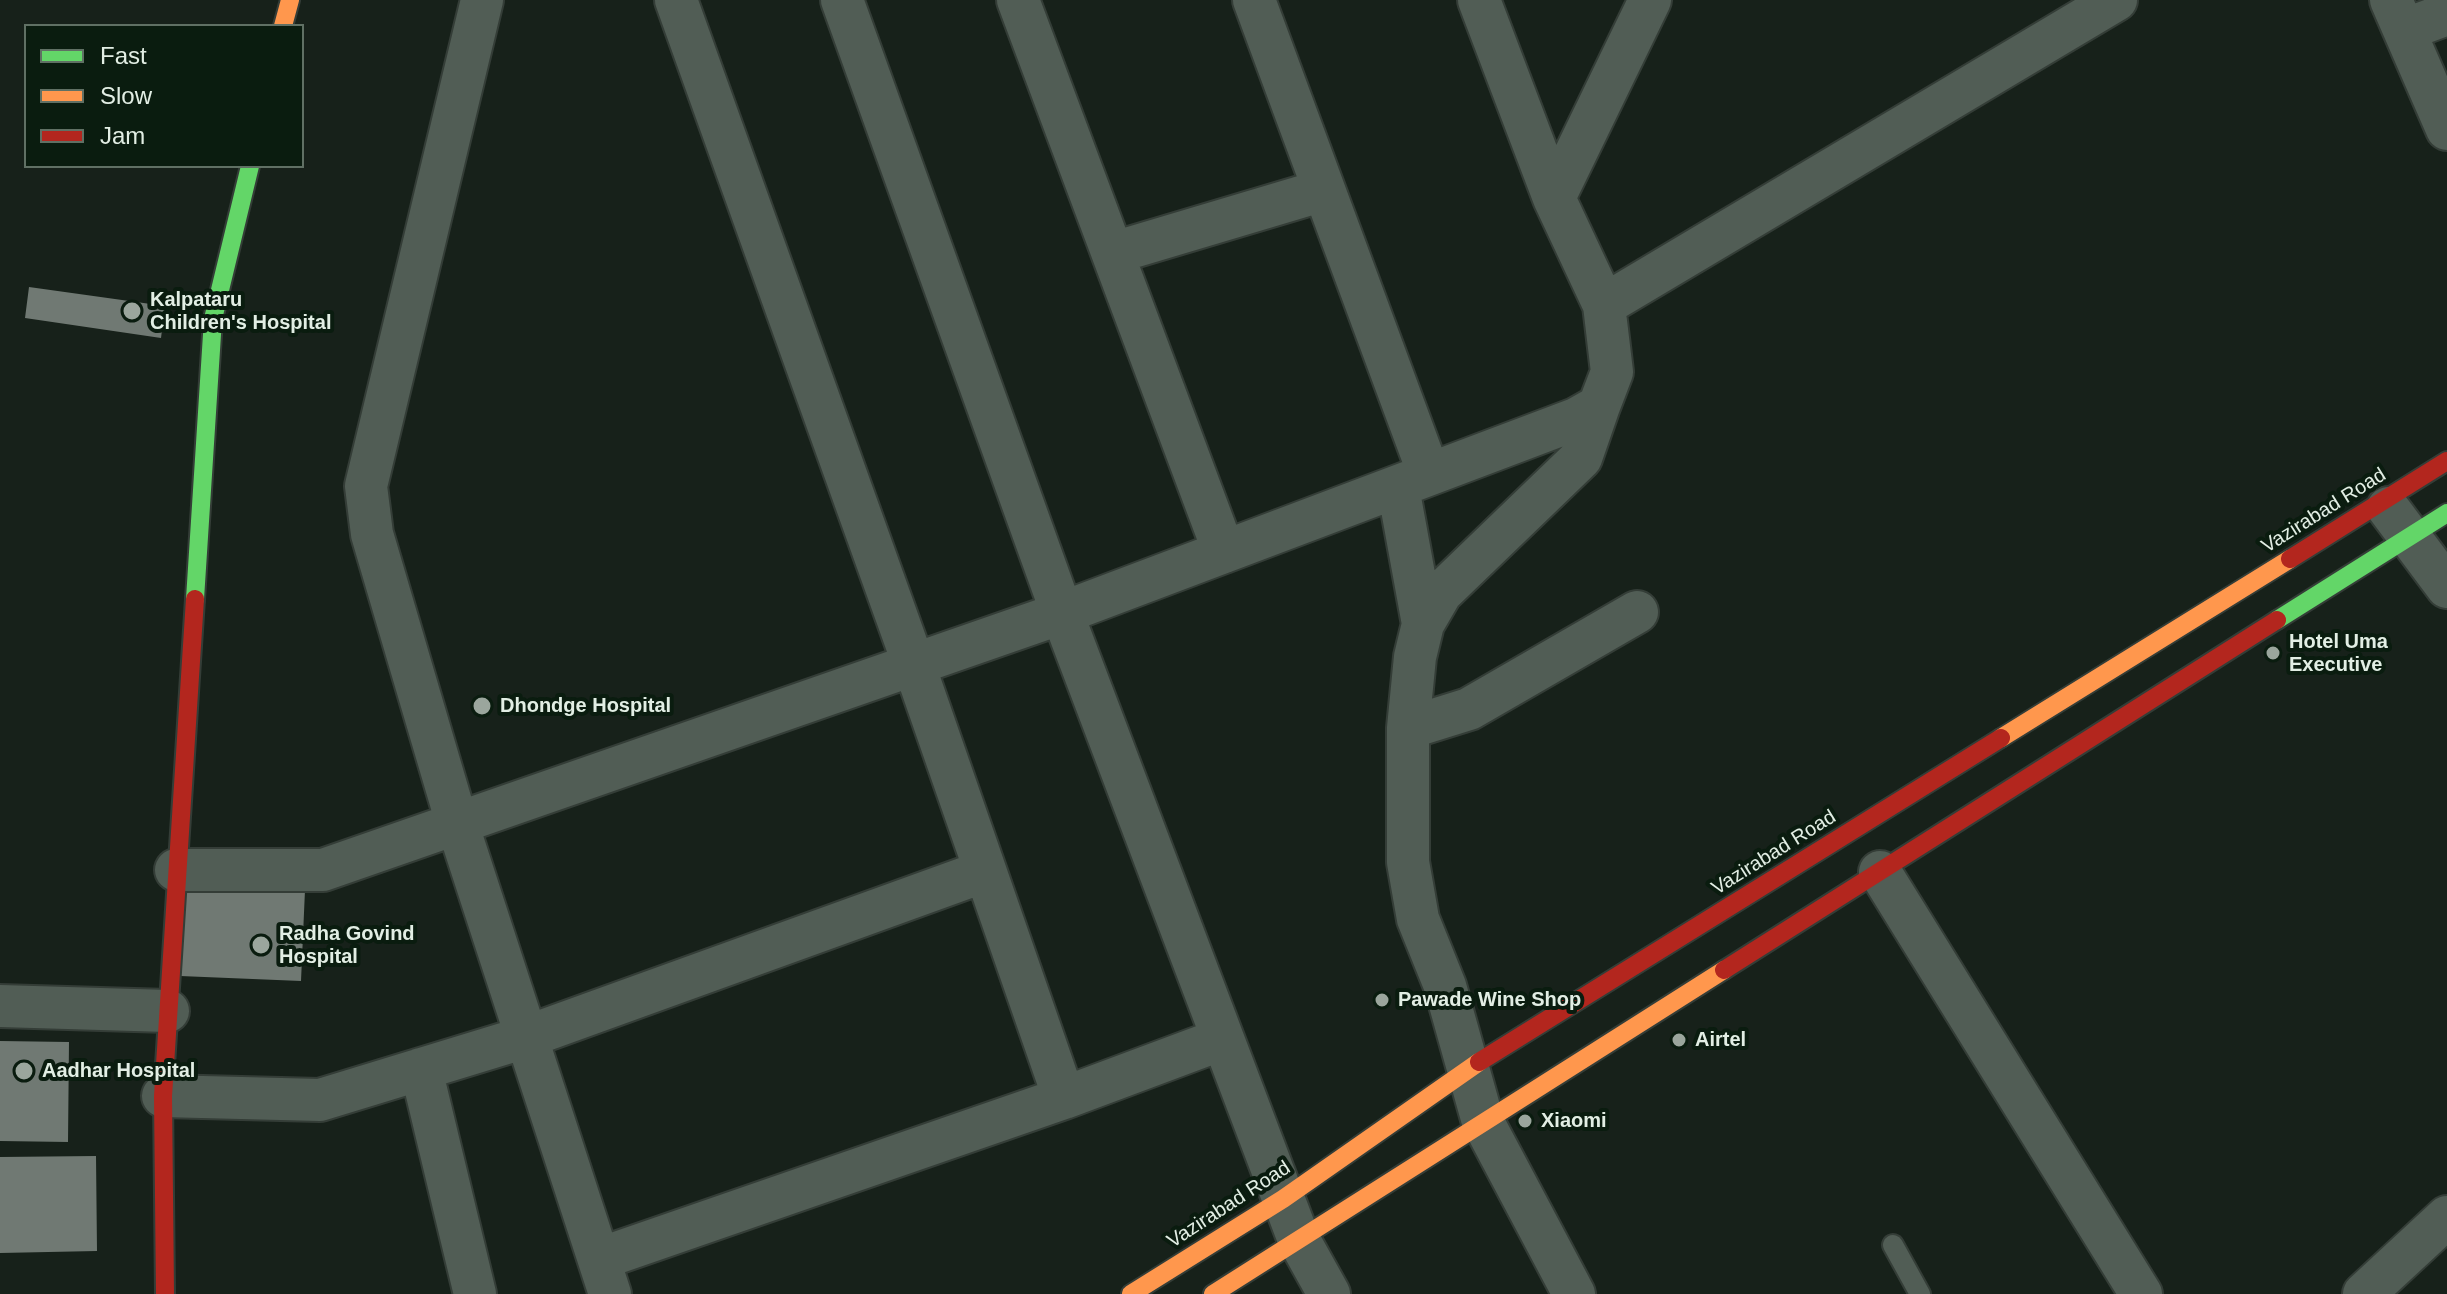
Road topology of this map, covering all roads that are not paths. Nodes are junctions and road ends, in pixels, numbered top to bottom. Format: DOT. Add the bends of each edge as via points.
graph roads {
  1 [pos="482,0"];
  2 [pos="676,0"];
  3 [pos="842,0"];
  4 [pos="1018,0"];
  5 [pos="1254,0"];
  6 [pos="1479,0"];
  7 [pos="1650,0"];
  8 [pos="2116,0"];
  9 [pos="2447,14"];
  10 [pos="2398,15"];
  11 [pos="2447,129"];
  12 [pos="250,168"];
  13 [pos="1324,190"];
  14 [pos="1554,198"];
  15 [pos="1113,253"];
  16 [pos="1604,305"];
  17 [pos="1599,406"];
  18 [pos="2447,461"];
  19 [pos="1414,481"];
  20 [pos="2383,500"];
  21 [pos="2447,513"];
  22 [pos="2409,537"];
  23 [pos="1224,552"];
  24 [pos="2447,587"];
  25 [pos="1637,612"];
  26 [pos="1062,613"];
  27 [pos="1423,624"];
  28 [pos="914,665"];
  29 [pos="1408,728"];
  30 [pos="457,823"];
  31 [pos="176,870"];
  32 [pos="985,871"];
  33 [pos="1880,872"];
  34 [pos="0,1006"];
  35 [pos="168,1011"];
  36 [pos="526,1037"];
  37 [pos="1222,1039"];
  38 [pos="1470,1068"];
  39 [pos="421,1069"];
  40 [pos="163,1096"];
  41 [pos="1064,1098"];
  42 [pos="1483,1122"];
  43 [pos="1283,1199"];
  44 [pos="2447,1217"];
  45 [pos="1299,1240"];
  46 [pos="1893,1245"];
  47 [pos="604,1276"];
  48 [pos="165,1294"];
  49 [pos="475,1294"];
  50 [pos="1131,1294"];
  51 [pos="1213,1294"];
  52 [pos="1329,1294"];
  53 [pos="1574,1294"];
  54 [pos="1920,1294"];
  55 [pos="2141,1294"];
  56 [pos="2364,1294"];
  1 -- 30 [label="street" via="366,486 372,534"];
  2 -- 28 [label="street"];
  3 -- 26 [label="street"];
  4 -- 15 [label="street"];
  5 -- 13 [label="street"];
  6 -- 14 [label="street"];
  7 -- 14 [label="street"];
  8 -- 16 [label="street"];
  9 -- 10 [label="street"];
  10 -- 11 [label="street"];
  12 -- 31 [label="main road" via="213,319"];
  13 -- 15 [label="street"];
  13 -- 19 [label="street"];
  14 -- 16 [label="street"];
  15 -- 23 [label="street"];
  16 -- 17 [label="street" via="1612,372"];
  17 -- 19 [label="street"];
  17 -- 27 [label="street" via="1581,458 1441,593"];
  18 -- 20 [label="main road, Vazirabad Road"];
  19 -- 23 [label="street"];
  19 -- 27 [label="street"];
  20 -- 22 [label="street"];
  20 -- 38 [label="main road, Vazirabad Road"];
  21 -- 22 [label="main road"];
  22 -- 24 [label="street"];
  22 -- 33 [label="main road"];
  23 -- 26 [label="street"];
  25 -- 29 [label="street" via="1469,709"];
  26 -- 28 [label="street"];
  26 -- 37 [label="street"];
  27 -- 29 [label="street"];
  28 -- 30 [label="street"];
  28 -- 32 [label="street"];
  29 -- 38 [label="street" via="1408,862 1416,905"];
  30 -- 31 [label="street" via="323,870"];
  30 -- 36 [label="street"];
  31 -- 35 [label="main road"];
  32 -- 36 [label="street"];
  32 -- 41 [label="street"];
  33 -- 42 [label="main road"];
  33 -- 55 [label="street"];
  34 -- 35 [label="street"];
  35 -- 40 [label="main road"];
  36 -- 39 [label="street"];
  36 -- 47 [label="street"];
  37 -- 41 [label="street"];
  37 -- 43 [label="street"];
  38 -- 42 [label="street"];
  38 -- 43 [label="main road, Vazirabad Road"];
  39 -- 40 [label="street" via="320,1100"];
  39 -- 49 [label="street"];
  40 -- 48 [label="main road"];
  41 -- 47 [label="street"];
  42 -- 45 [label="main road"];
  42 -- 53 [label="street"];
  43 -- 45 [label="street"];
  43 -- 50 [label="main road, Vazirabad Road"];
  44 -- 56 [label="street"];
  45 -- 51 [label="main road"];
  45 -- 52 [label="street"];
  46 -- 54 [label="lane"];
}
